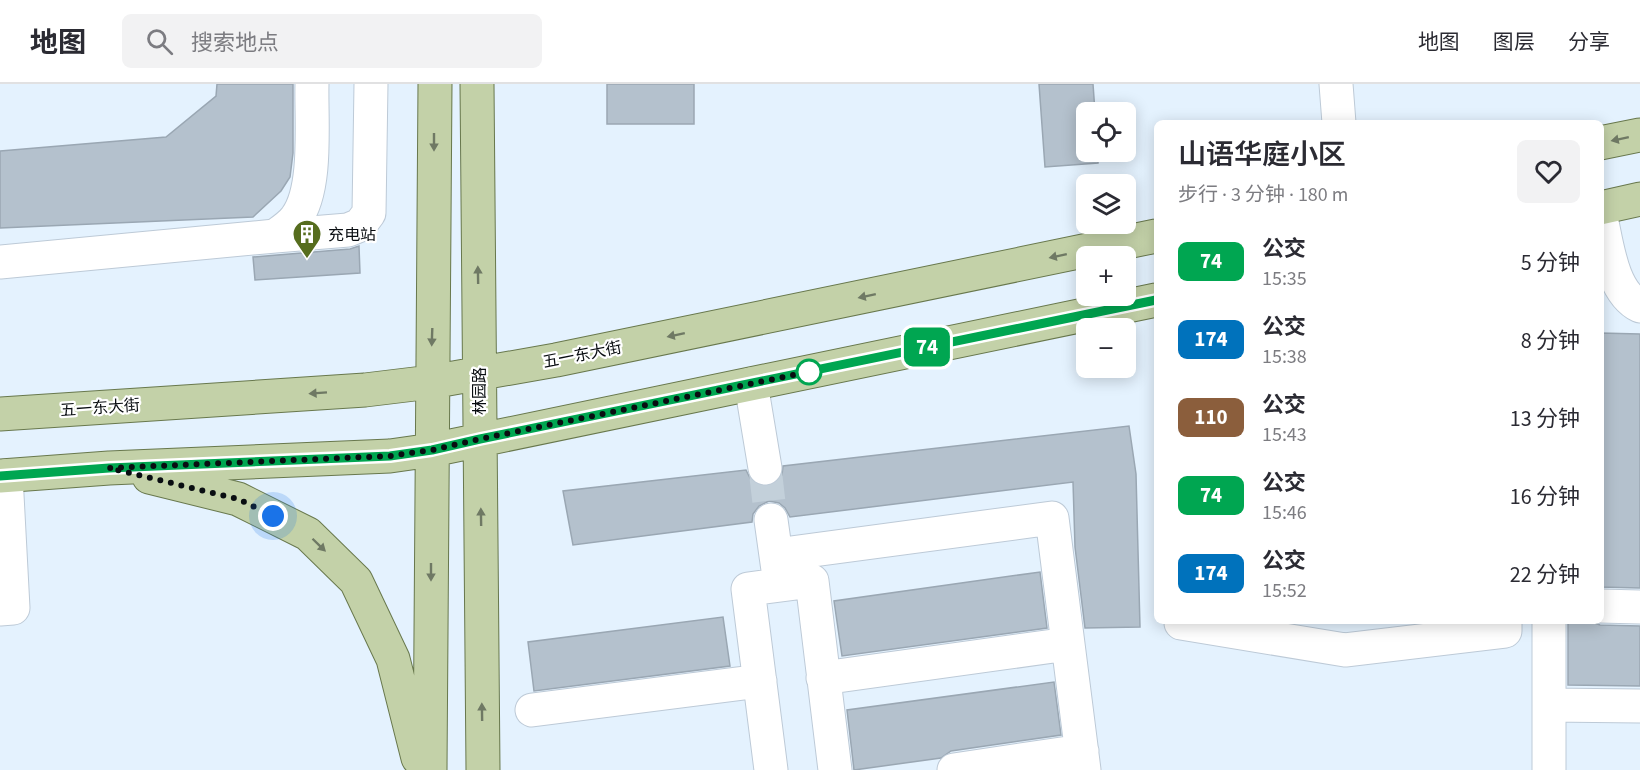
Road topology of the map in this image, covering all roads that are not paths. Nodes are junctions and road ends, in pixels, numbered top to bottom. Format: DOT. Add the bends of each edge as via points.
graph roads {
  1 [pos="312,84"];
  2 [pos="371,84"];
  3 [pos="435,84"];
  4 [pos="477,84"];
  5 [pos="1336,84"];
  6 [pos="1339,120"];
  7 [pos="1640,135"];
  8 [pos="1604,142"];
  9 [pos="1640,199"];
  10 [pos="1604,207"];
  11 [pos="1604,231"];
  12 [pos="275,236"];
  13 [pos="1154,236"];
  14 [pos="0,262"];
  15 [pos="1154,300"];
  16 [pos="1640,306"];
  17 [pos="479,374"];
  18 [pos="751,384"];
  19 [pos="431,389"];
  20 [pos="0,414"];
  21 [pos="480,439"];
  22 [pos="432,450"];
  23 [pos="109,468"];
  24 [pos="765,468"];
  25 [pos="3,476"];
  26 [pos="771,520"];
  27 [pos="778,570"];
  28 [pos="1604,606"];
  29 [pos="1640,607"];
  30 [pos="0,609"];
  31 [pos="1187,624"];
  32 [pos="1505,624"];
  33 [pos="1549,624"];
  34 [pos="1068,644"];
  35 [pos="823,678"];
  36 [pos="760,681"];
  37 [pos="1549,705"];
  38 [pos="1640,706"];
  39 [pos="532,710"];
  40 [pos="1083,761"];
  41 [pos="422,770"];
  42 [pos="430,770"];
  43 [pos="483,770"];
  44 [pos="771,770"];
  45 [pos="834,770"];
  46 [pos="954,770"];
  47 [pos="1549,770"];
  1 -- 12 [label="street" via="309,191 296,218"];
  2 -- 12 [label="street" via="369,213 360,225 348,230"];
  3 -- 19 [label="main road, one-way"];
  17 -- 4 [label="main road, 林园路, one-way"];
  5 -- 6 [label="street"];
  7 -- 8 [label="main road, one-way"];
  9 -- 10 [label="main road"];
  11 -- 16 [label="street" via="1612,267 1631,302"];
  12 -- 14 [label="street"];
  13 -- 17 [label="main road, 五一东大街, one-way"];
  15 -- 18 [label="main road"];
  17 -- 19 [label="main road, 五一东大街"];
  17 -- 21 [label="main road, 林园路"];
  18 -- 21 [label="main road"];
  18 -- 24 [label="street"];
  19 -- 20 [label="main road, 五一东大街, one-way"];
  19 -- 21 [label="main road" via="468,422"];
  19 -- 22 [label="main road"];
  21 -- 22 [label="main road"];
  43 -- 21 [label="main road, 林园路, one-way"];
  22 -- 23 [label="main road" via="390,456"];
  22 -- 42 [label="main road, one-way"];
  23 -- 25 [label="main road"];
  23 -- 41 [label="main road, one-way" via="238,499 308,534 356,581 393,659"];
  25 -- 30 [label="street" via="13,608"];
  26 -- 27 [label="street"];
  27 -- 34 [label="street" via="1052,518"];
  27 -- 35 [label="street" via="812,581"];
  27 -- 36 [label="street" via="748,590"];
  28 -- 29 [label="street"];
  31 -- 32 [label="street" via="1345,650 1505,631"];
  33 -- 37 [label="street"];
  34 -- 35 [label="street"];
  34 -- 40 [label="street"];
  35 -- 45 [label="street"];
  36 -- 39 [label="street"];
  36 -- 44 [label="street"];
  37 -- 38 [label="street"];
  37 -- 47 [label="street"];
  40 -- 46 [label="street"];
}
